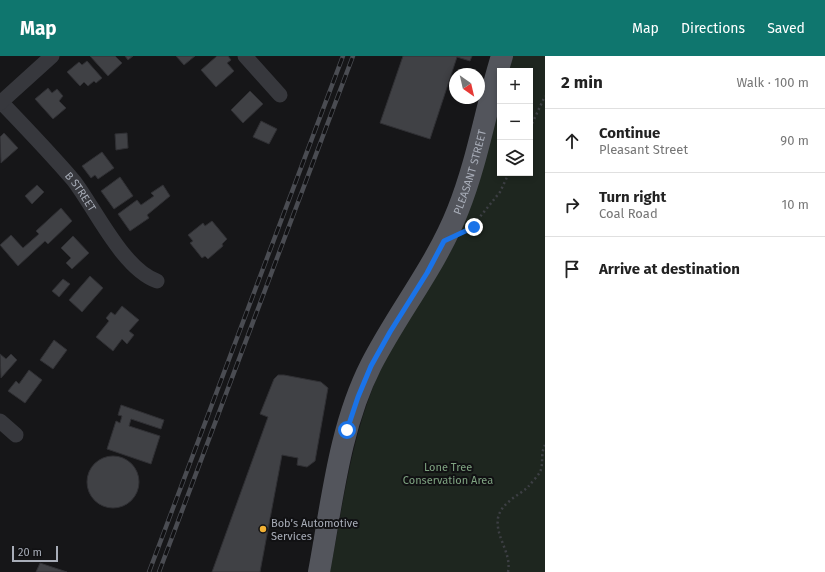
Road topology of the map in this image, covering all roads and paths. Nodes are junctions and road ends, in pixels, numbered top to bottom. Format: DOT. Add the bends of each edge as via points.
graph roads {
  1 [pos="52,56"];
  2 [pos="245,56"];
  3 [pos="502,56"];
  4 [pos="280,95"];
  5 [pos="545,96"];
  6 [pos="1,102"];
  7 [pos="533,122"];
  8 [pos="508,176"];
  9 [pos="444,241"];
  10 [pos="157,281"];
  11 [pos="0,421"];
  12 [pos="16,435"];
  13 [pos="545,445"];
  14 [pos="545,470"];
  15 [pos="540,472"];
  16 [pos="319,572"];
  17 [pos="508,572"];
  1 -- 6 [label="street"];
  2 -- 4 [label="street"];
  3 -- 9 [label="main road, PLEASANT STREET" via="466,187"];
  5 -- 7 [label="path"];
  6 -- 10 [label="street, B STREET" via="70,176 126,256 143,274"];
  8 -- 9 [label="path" via="500,192 474,227"];
  9 -- 16 [label="main road, PLEASANT STREET" via="380,349 358,397 343,447"];
  11 -- 12 [label="street"];
  13 -- 15 [label="path" via="542,450"];
  14 -- 15 [label="path"];
  15 -- 17 [label="path" via="527,487 507,503 498,516 498,534 508,558"];
}
